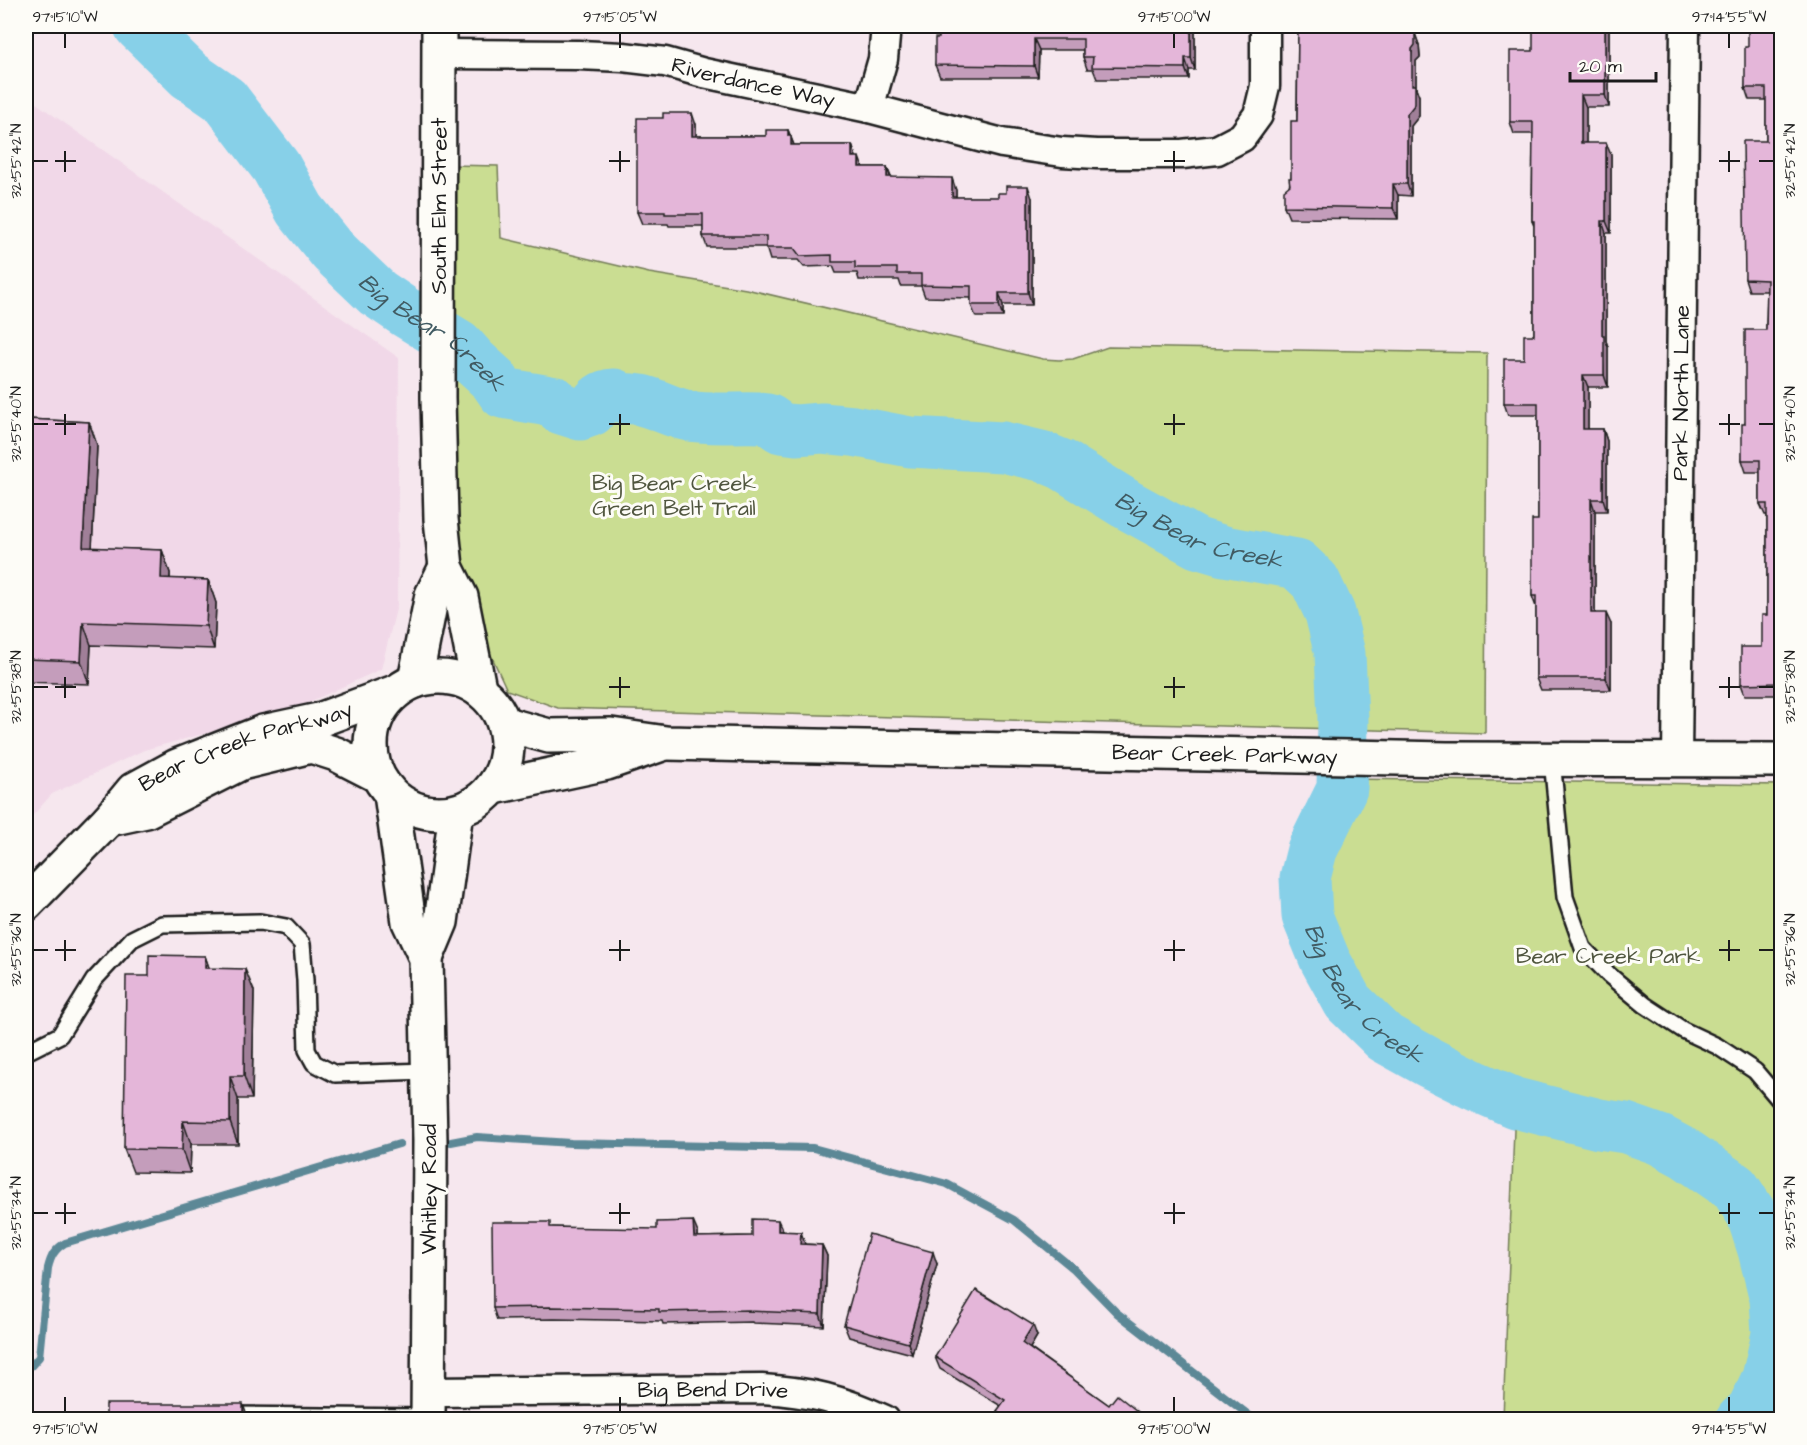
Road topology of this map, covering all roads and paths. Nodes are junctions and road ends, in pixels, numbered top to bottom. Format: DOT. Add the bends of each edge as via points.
graph roads {
  1 [pos="886,26"];
  2 [pos="1265,26"];
  3 [pos="1685,26"];
  4 [pos="440,40"];
  5 [pos="869,108"];
  6 [pos="446,567"];
  7 [pos="405,686"];
  8 [pos="479,688"];
  9 [pos="505,724"];
  10 [pos="666,743"];
  11 [pos="1552,759"];
  12 [pos="1677,759"];
  13 [pos="1782,760"];
  14 [pos="384,784"];
  15 [pos="494,787"];
  16 [pos="456,812"];
  17 [pos="109,819"];
  18 [pos="26,902"];
  19 [pos="426,958"];
  20 [pos="26,1052"];
  21 [pos="428,1071"];
  22 [pos="1782,1103"];
  23 [pos="428,1410"];
  24 [pos="217,1414"];
  25 [pos="885,1419"];
  1 -- 5 [label="street" via="883,59"];
  2 -- 5 [label="street, Riverdance Way" via="1265,86 1258,115 1242,137 1217,150 1138,155 1062,152 1002,143"];
  3 -- 12 [label="street, Park North Lane"];
  4 -- 5 [label="street, Riverdance Way" via="654,61"];
  4 -- 6 [label="main road, South Elm Street" via="438,398"];
  6 -- 7 [label="main road" via="432,595"];
  6 -- 8 [label="main road, South Elm Street" via="461,597"];
  7 -- 8 [label="main road" via="436,676 458,679"];
  7 -- 14 [label="main road" via="381,709 372,729 371,753"];
  7 -- 17 [label="main road, Bear Creek Parkway" via="319,720 263,732 177,766 133,790"];
  8 -- 9 [label="main road" via="495,704"];
  9 -- 10 [label="main road, Bear Creek Parkway" via="549,736 611,735"];
  9 -- 15 [label="main road" via="505,767"];
  10 -- 11 [label="main road, Bear Creek Parkway"];
  10 -- 15 [label="main road, Bear Creek Parkway" via="607,763"];
  11 -- 12 [label="main road, Bear Creek Parkway"];
  11 -- 22 [label="lane" via="1565,897 1583,948 1645,1005 1755,1071"];
  12 -- 13 [label="main road, Bear Creek Parkway"];
  14 -- 16 [label="main road" via="410,807 432,813"];
  14 -- 17 [label="main road, Bear Creek Parkway" via="336,754 311,746 241,763 146,811"];
  14 -- 19 [label="main road, Whitley Road" via="409,922"];
  15 -- 16 [label="main road" via="477,803"];
  16 -- 19 [label="main road, Whitley Road" via="441,922"];
  17 -- 18 [label="main road, Bear Creek Parkway"];
  19 -- 21 [label="main road, Whitley Road"];
  20 -- 21 [label="lane" via="60,1035 94,980 132,939 162,924 260,922 286,927 302,944 307,1050 314,1063 335,1074"];
  21 -- 23 [label="main road, Whitley Road"];
  23 -- 24 [label="lane"];
  23 -- 25 [label="street, Big Bend Drive" via="773,1390 825,1397"];
}
